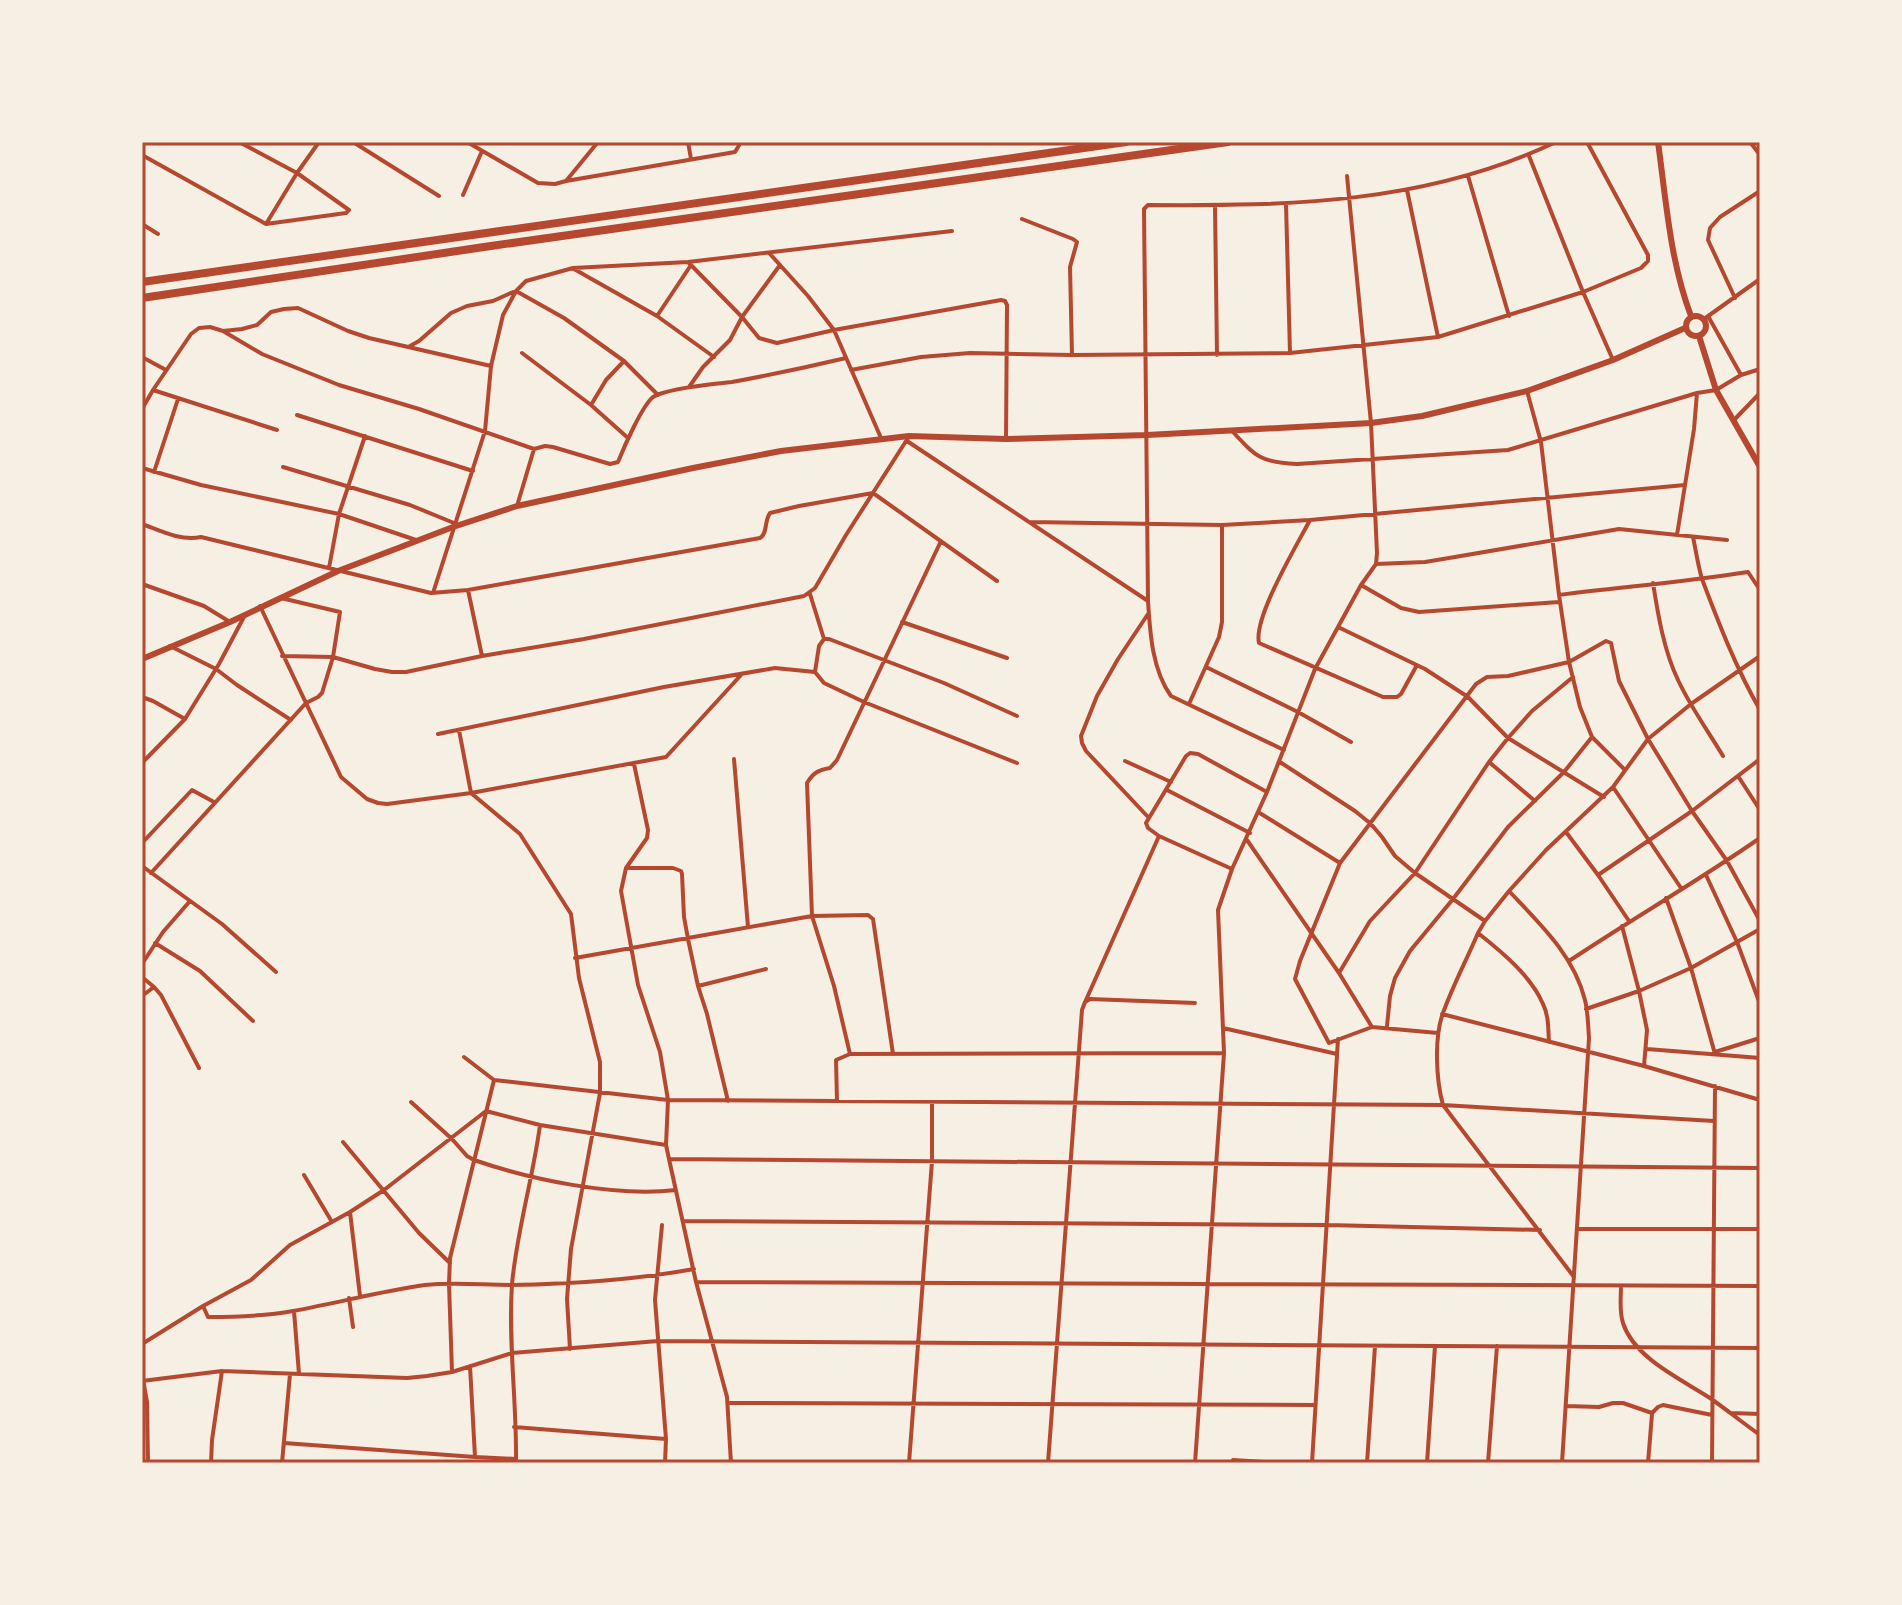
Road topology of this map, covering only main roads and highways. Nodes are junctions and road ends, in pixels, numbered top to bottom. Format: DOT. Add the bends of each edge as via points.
graph roads {
  1 [pos="1126,142"];
  2 [pos="1228,142"];
  3 [pos="142,282"];
  4 [pos="142,298"];
  1 -- 3 [label="highway"];
  2 -- 4 [label="highway"];
}
